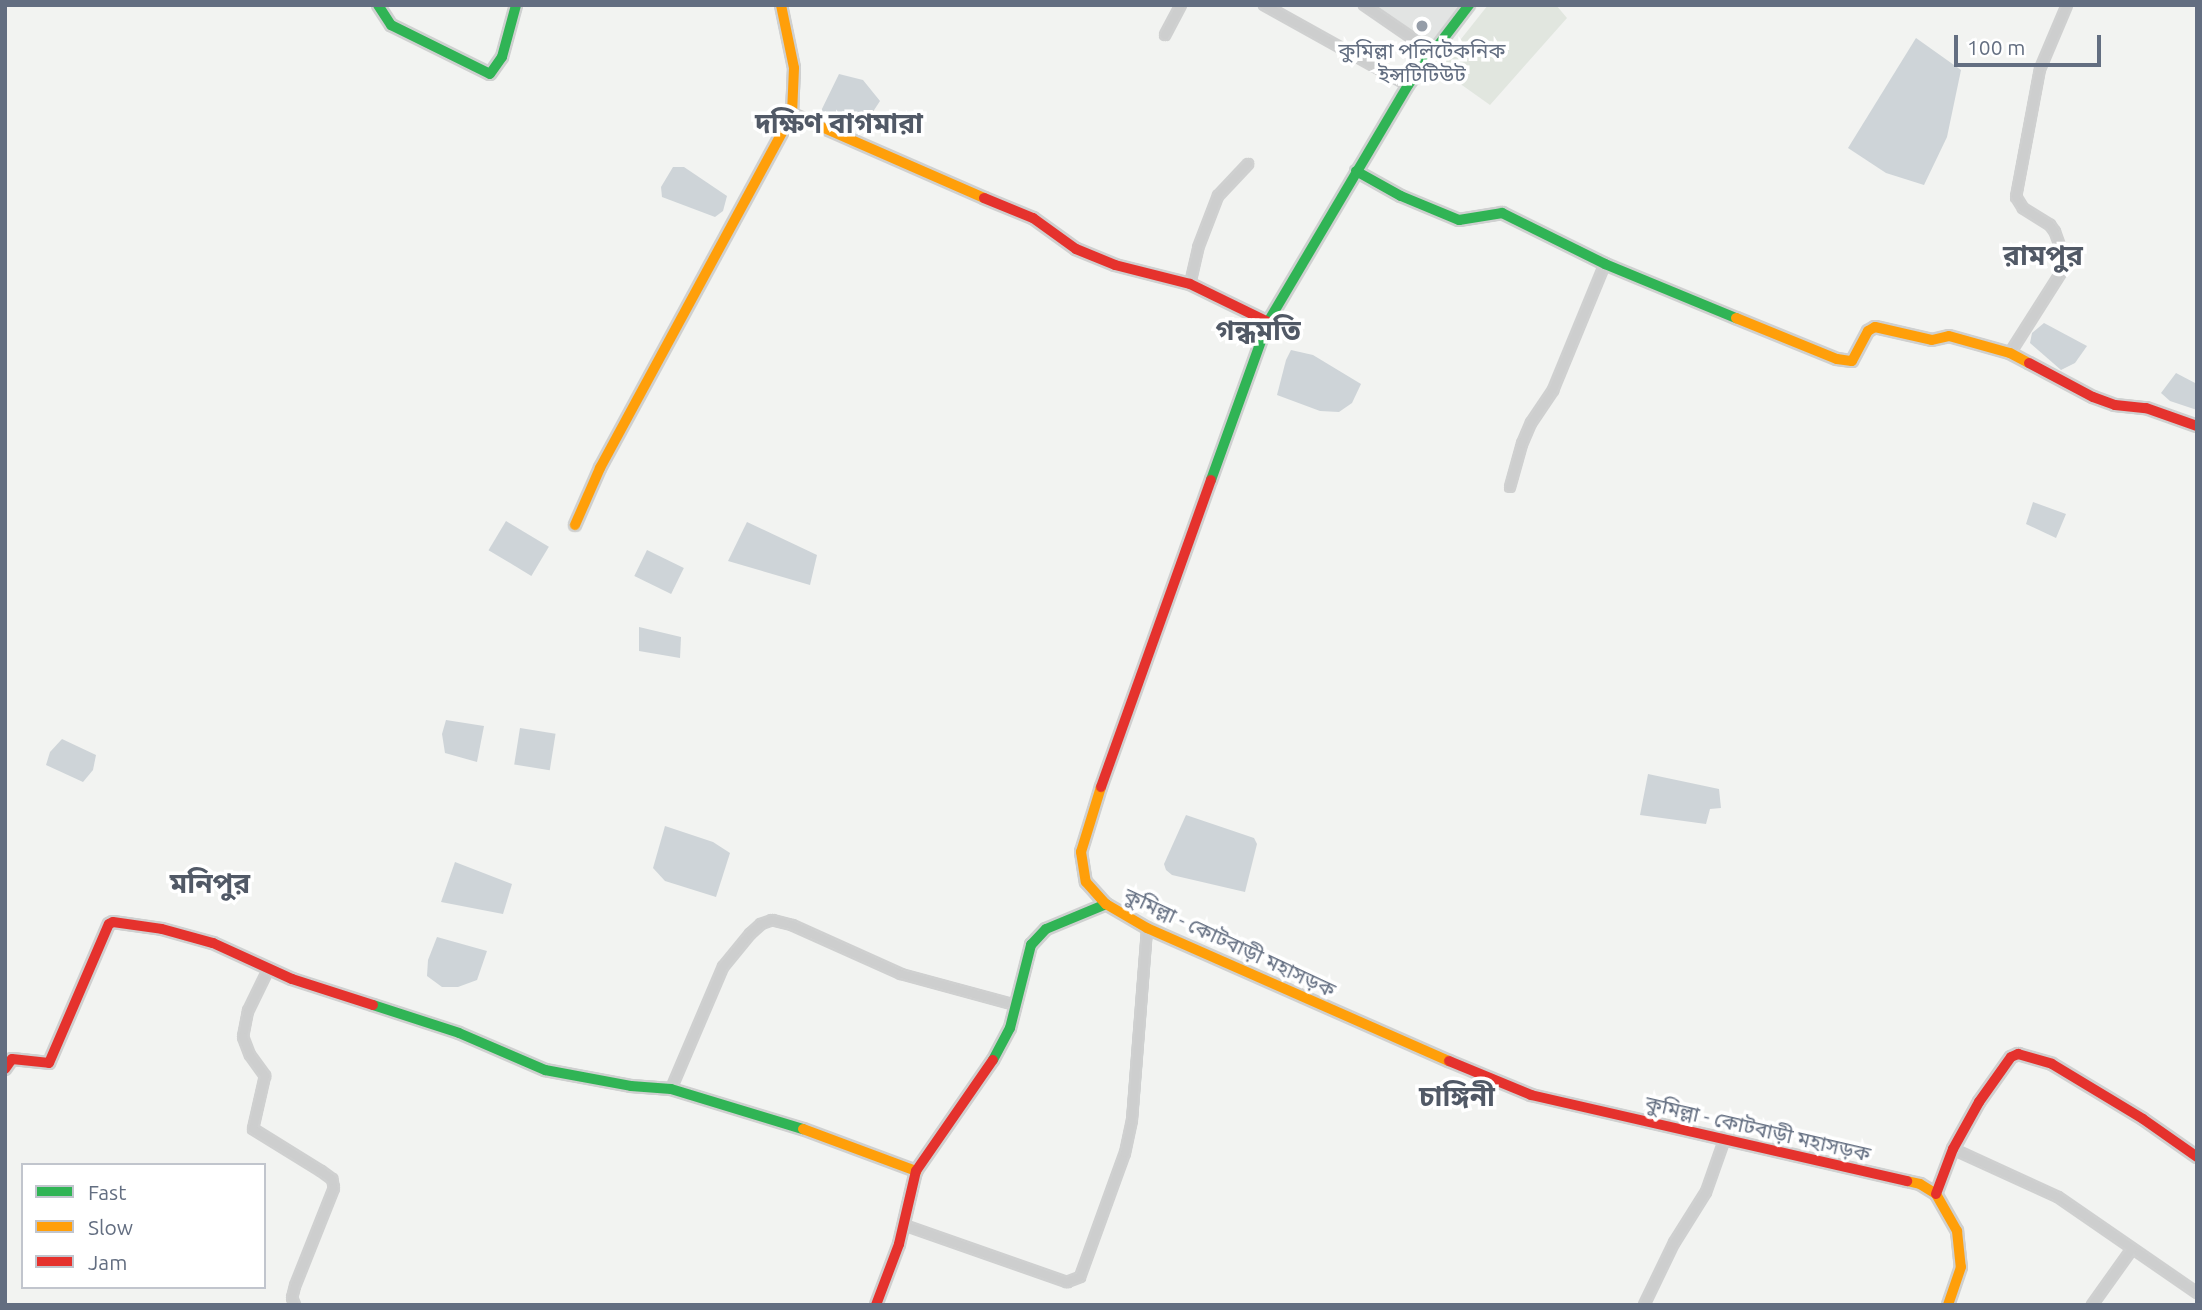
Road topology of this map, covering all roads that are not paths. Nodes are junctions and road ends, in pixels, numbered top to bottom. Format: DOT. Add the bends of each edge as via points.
graph roads {
  1 [pos="378,5"];
  2 [pos="516,5"];
  3 [pos="781,5"];
  4 [pos="1181,5"];
  5 [pos="1264,5"];
  6 [pos="1364,5"];
  7 [pos="1469,5"];
  8 [pos="2067,5"];
  9 [pos="1165,34"];
  10 [pos="1431,51"];
  11 [pos="1408,85"];
  12 [pos="792,114"];
  13 [pos="1248,164"];
  14 [pos="1356,171"];
  15 [pos="1605,264"];
  16 [pos="1190,284"];
  17 [pos="1268,322"];
  18 [pos="2010,353"];
  19 [pos="2197,426"];
  20 [pos="1510,487"];
  21 [pos="575,525"];
  22 [pos="1106,904"];
  23 [pos="1147,928"];
  24 [pos="269,968"];
  25 [pos="1014,1005"];
  26 [pos="5,1069"];
  27 [pos="671,1088"];
  28 [pos="1724,1141"];
  29 [pos="1953,1149"];
  30 [pos="2197,1157"];
  31 [pos="916,1171"];
  32 [pos="1936,1194"];
  33 [pos="904,1225"];
  34 [pos="2132,1249"];
  35 [pos="2197,1293"];
  36 [pos="295,1305"];
  37 [pos="876,1305"];
  38 [pos="1644,1305"];
  39 [pos="1948,1305"];
  40 [pos="2092,1305"];
  1 -- 2 [label="main road" via="391,25 490,74 502,57"];
  3 -- 12 [label="main road" via="794,68"];
  4 -- 9 [label="street"];
  5 -- 11 [label="street"];
  6 -- 10 [label="street"];
  7 -- 10 [label="main road, কুমিল্লা - কোটবাড়ী মহাসড়ক"];
  8 -- 18 [label="street" via="2040,69 2016,197 2022,208 2055,232 2064,257 2062,271"];
  10 -- 11 [label="main road, কুমিল্লা - কোটবাড়ী মহাসড়ক"];
  11 -- 14 [label="main road, কুমিল্লা - কোটবাড়ী মহাসড়ক"];
  12 -- 16 [label="main road" via="1032,218 1076,249 1115,265"];
  12 -- 21 [label="main road" via="600,468"];
  13 -- 16 [label="street" via="1218,196"];
  14 -- 15 [label="main road" via="1459,220 1502,213"];
  14 -- 17 [label="main road, কুমিল্লা - কোটবাড়ী মহাসড়ক"];
  15 -- 18 [label="main road" via="1845,361 1852,360 1868,331 1879,327 1932,340 1948,336"];
  15 -- 20 [label="street" via="1553,390 1522,444"];
  16 -- 17 [label="main road"];
  17 -- 22 [label="main road, কুমিল্লা - কোটবাড়ী মহাসড়ক" via="1083,839 1081,863 1086,882"];
  18 -- 19 [label="main road" via="2093,397 2146,408"];
  22 -- 23 [label="main road, কুমিল্লা - কোটবাড়ী মহাসড়ক"];
  22 -- 25 [label="main road" via="1038,936 1025,959"];
  23 -- 28 [label="main road, কুমিল্লা - কোটবাড়ী মহাসড়ক" via="1531,1095"];
  23 -- 33 [label="street" via="1132,1120 1125,1153 1080,1277 1067,1282"];
  24 -- 26 [label="main road" via="213,943 162,929 110,923 49,1063 12,1059"];
  24 -- 27 [label="main road" via="459,1033 545,1070 631,1086"];
  24 -- 36 [label="street" via="248,1012 243,1037 265,1076 253,1129 332,1179 334,1188 295,1286"];
  25 -- 27 [label="street" via="901,974 772,920 755,929 723,967"];
  25 -- 31 [label="main road" via="1000,1049"];
  27 -- 31 [label="main road" via="825,1135"];
  28 -- 32 [label="main road, কুমিল্লা - কোটবাড়ী মহাসড়ক" via="1920,1184"];
  28 -- 38 [label="street" via="1706,1192 1674,1243"];
  29 -- 30 [label="main road" via="1979,1102 2011,1057 2018,1054 2052,1064"];
  29 -- 32 [label="main road"];
  29 -- 34 [label="street" via="2058,1197"];
  31 -- 33 [label="main road"];
  32 -- 39 [label="main road" via="1947,1209 1961,1250 1961,1267"];
  33 -- 37 [label="main road"];
  34 -- 35 [label="street"];
  34 -- 40 [label="street"];
}
